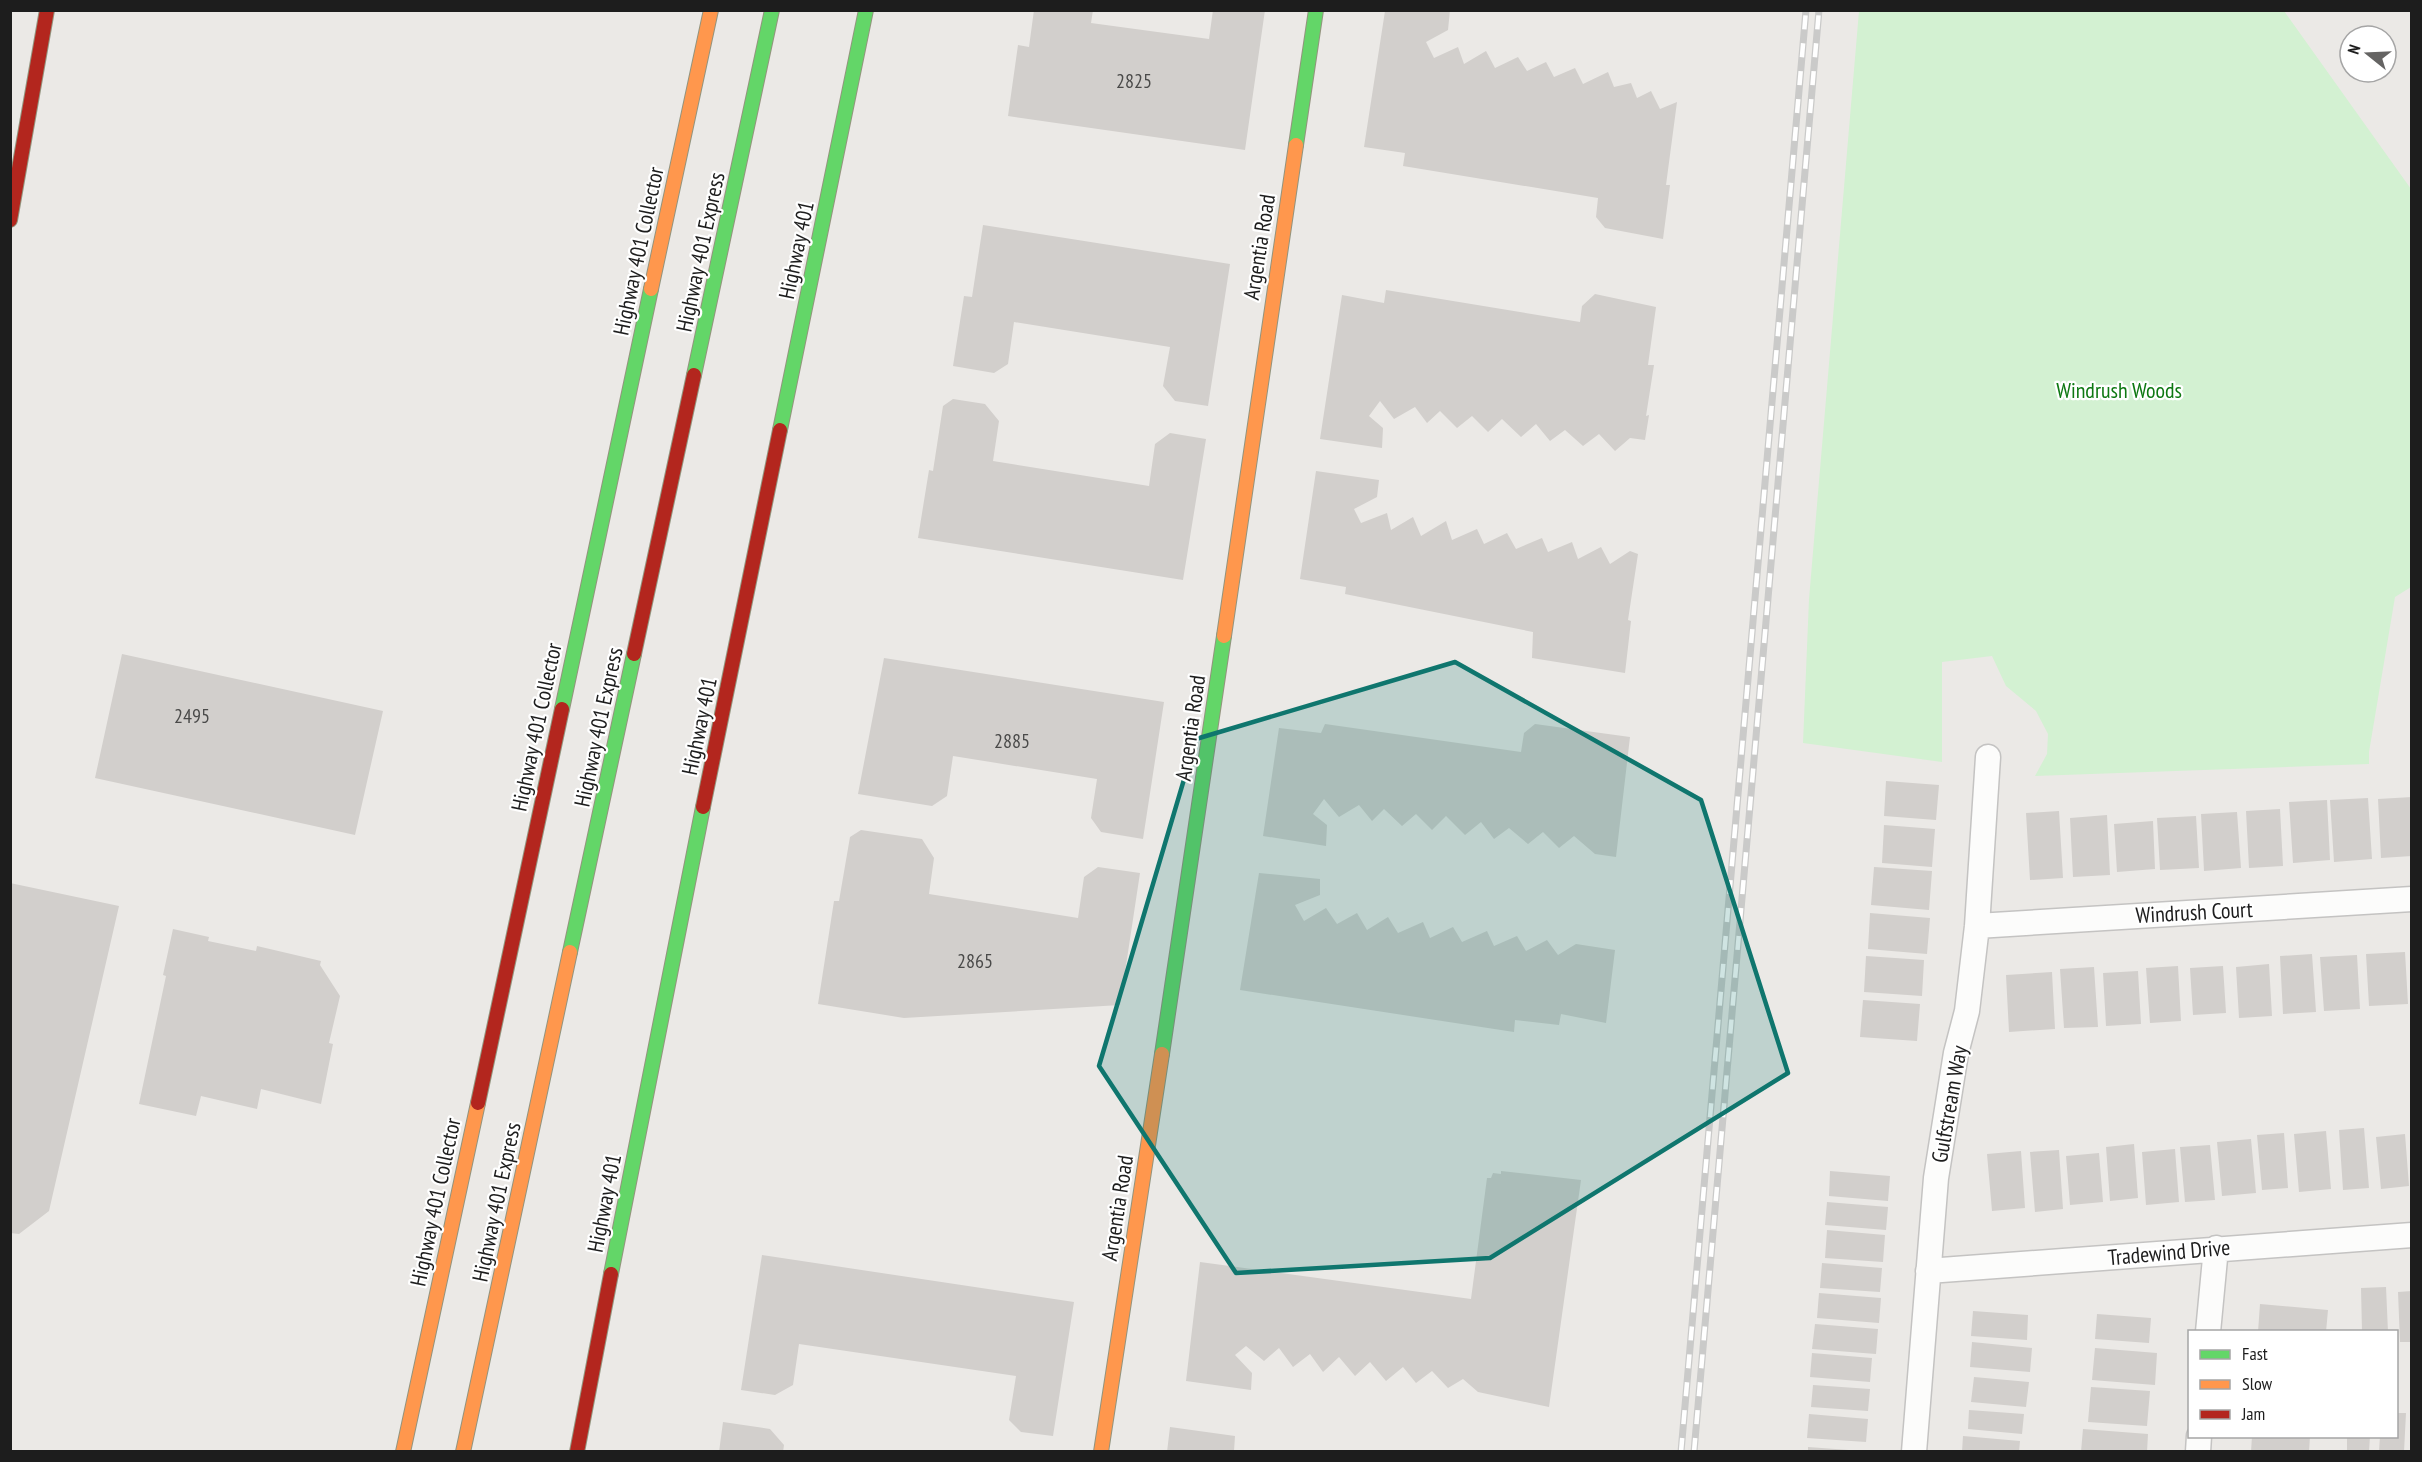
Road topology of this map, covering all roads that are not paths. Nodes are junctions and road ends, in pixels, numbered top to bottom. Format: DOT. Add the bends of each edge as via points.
graph roads {
  1 [pos="47,10"];
  2 [pos="711,10"];
  3 [pos="772,10"];
  4 [pos="866,10"];
  5 [pos="1316,10"];
  6 [pos="10,220"];
  7 [pos="1988,758"];
  8 [pos="2412,899"];
  9 [pos="1977,926"];
  10 [pos="2412,1235"];
  11 [pos="2216,1248"];
  12 [pos="1928,1271"];
  13 [pos="2208,1330"];
  14 [pos="403,1452"];
  15 [pos="463,1452"];
  16 [pos="577,1452"];
  17 [pos="1101,1452"];
  18 [pos="1914,1452"];
  1 -- 6 [label="main road"];
  2 -- 14 [label="main road, Highway 401 Collector"];
  3 -- 15 [label="main road, Highway 401 Express"];
  4 -- 16 [label="main road, Highway 401" via="675,946"];
  5 -- 17 [label="main road, Argentia Road"];
  7 -- 9 [label="street, Gulfstream Way"];
  8 -- 9 [label="street, Windrush Court"];
  9 -- 12 [label="street, Gulfstream Way" via="1967,1011 1956,1053 1936,1178"];
  10 -- 11 [label="street, Tradewind Drive"];
  11 -- 12 [label="street, Tradewind Drive"];
  11 -- 13 [label="street"];
  12 -- 18 [label="street, Gulfstream Way"];
}
